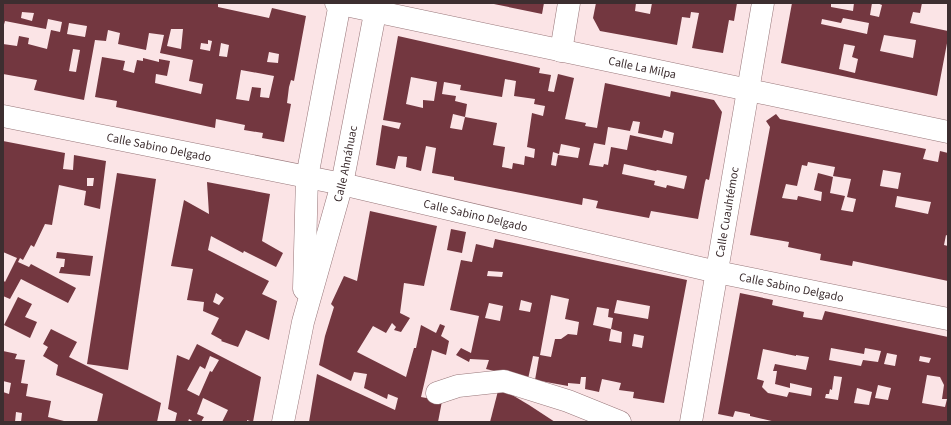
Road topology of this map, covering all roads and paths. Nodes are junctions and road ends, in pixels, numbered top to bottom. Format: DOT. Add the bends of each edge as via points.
graph roads {
  1 [pos="339,3"];
  2 [pos="569,3"];
  3 [pos="763,3"];
  4 [pos="376,7"];
  5 [pos="561,51"];
  6 [pos="749,90"];
  7 [pos="3,116"];
  8 [pos="948,132"];
  9 [pos="307,177"];
  10 [pos="342,184"];
  11 [pos="717,272"];
  12 [pos="948,319"];
  13 [pos="303,322"];
  14 [pos="437,393"];
  15 [pos="283,422"];
  16 [pos="620,422"];
  17 [pos="691,422"];
  1 -- 4 [label="street, Calle La Milpa"];
  1 -- 9 [label="street, Calle Ahnáhuac"];
  2 -- 5 [label="street"];
  3 -- 6 [label="street, Calle Cuauhtémoc"];
  4 -- 5 [label="street, Calle La Milpa"];
  4 -- 10 [label="street, Calle Ahnáhuac"];
  5 -- 6 [label="street, Calle La Milpa"];
  6 -- 8 [label="street, Calle La Milpa"];
  6 -- 11 [label="street, Calle Cuauhtémoc"];
  7 -- 9 [label="street, Calle Sabino Delgado"];
  9 -- 10 [label="street, Calle Sabino Delgado"];
  9 -- 13 [label="street, Calle Ahnáhuac"];
  10 -- 11 [label="street, Calle Sabino Delgado"];
  10 -- 13 [label="street, Calle Ahnáhuac"];
  11 -- 12 [label="street, Calle Sabino Delgado"];
  11 -- 17 [label="street, Calle Cuauhtémoc"];
  13 -- 15 [label="street, Calle Ahnáhuac"];
  14 -- 16 [label="street" via="458,386 504,381 568,401"];
}
